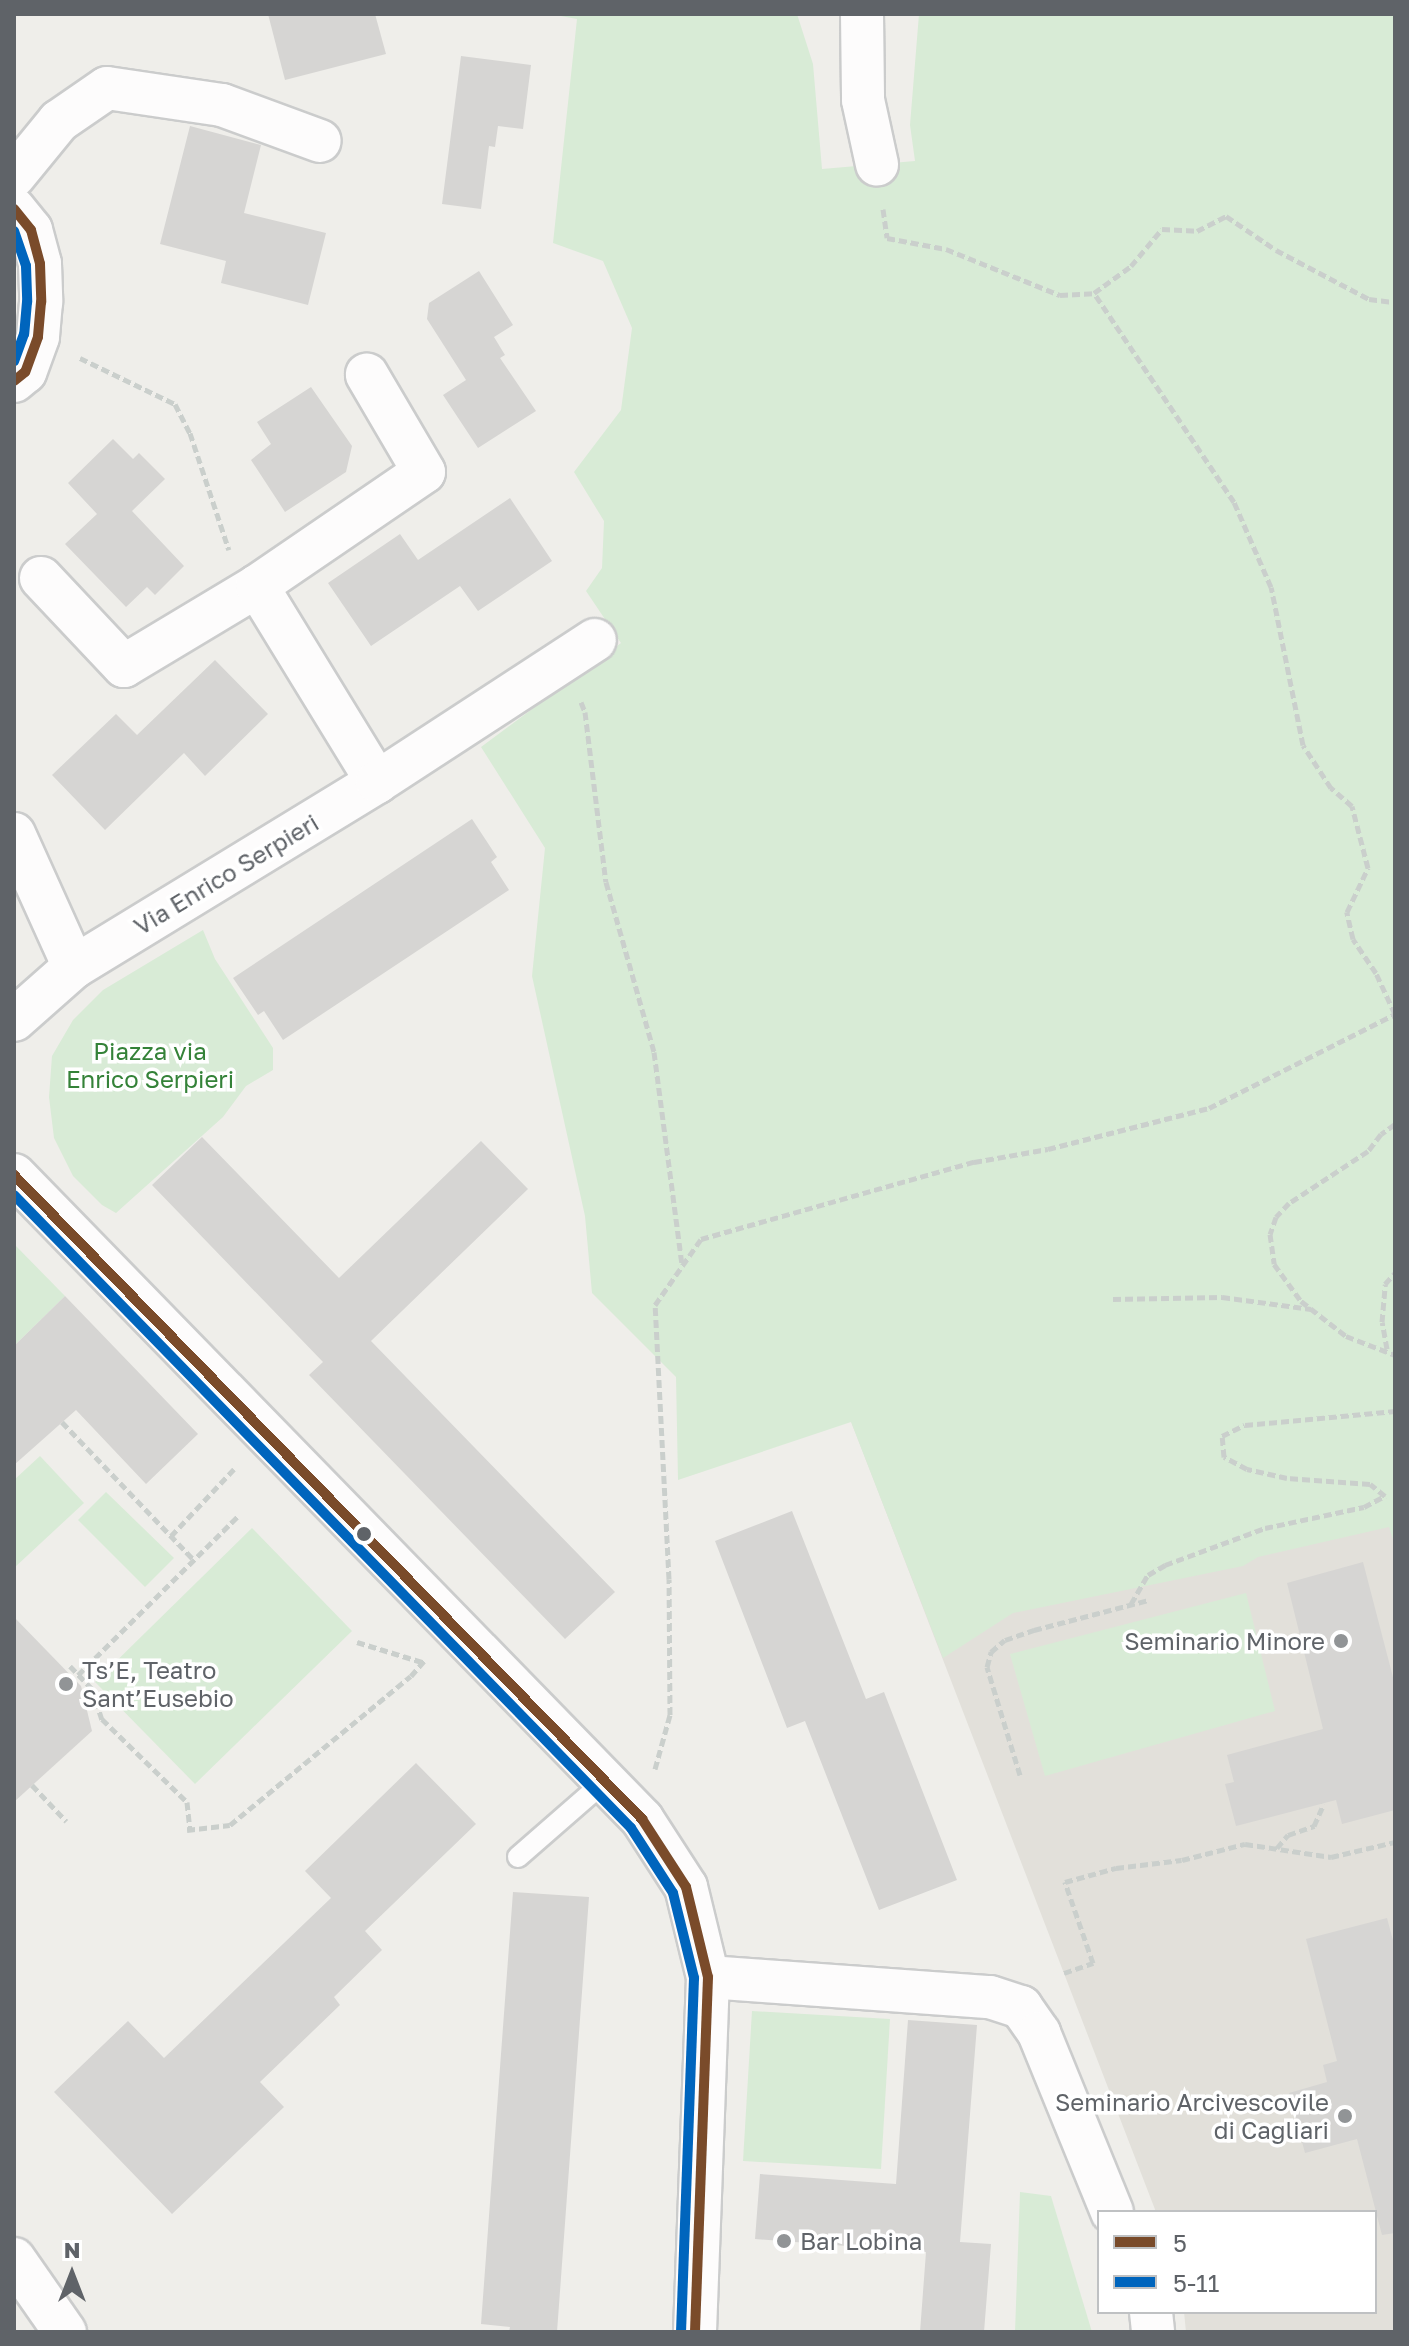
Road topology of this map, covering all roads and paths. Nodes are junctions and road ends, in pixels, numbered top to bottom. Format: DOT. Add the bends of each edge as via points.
graph roads {
  1 [pos="862,14"];
  2 [pos="320,141"];
  3 [pos="877,164"];
  4 [pos="14,176"];
  5 [pos="14,209"];
  6 [pos="1094,293"];
  7 [pos="1395,302"];
  8 [pos="38,337"];
  9 [pos="367,375"];
  10 [pos="14,381"];
  11 [pos="229,551"];
  12 [pos="41,578"];
  13 [pos="257,586"];
  14 [pos="579,650"];
  15 [pos="377,782"];
  16 [pos="14,834"];
  17 [pos="74,967"];
  18 [pos="1395,1014"];
  19 [pos="16,1026"];
  20 [pos="1395,1124"];
  21 [pos="14,1175"];
  22 [pos="682,1266"];
  23 [pos="1395,1273"];
  24 [pos="1113,1299"];
  25 [pos="1312,1309"];
  26 [pos="1387,1349"];
  27 [pos="1395,1355"];
  28 [pos="1395,1411"];
  29 [pos="62,1422"];
  30 [pos="234,1469"];
  31 [pos="239,1515"];
  32 [pos="171,1536"];
  33 [pos="194,1560"];
  34 [pos="1148,1600"];
  35 [pos="1131,1604"];
  36 [pos="357,1642"];
  37 [pos="430,1654"];
  38 [pos="423,1662"];
  39 [pos="70,1666"];
  40 [pos="78,1675"];
  41 [pos="1020,1775"];
  42 [pos="605,1781"];
  43 [pos="32,1785"];
  44 [pos="1324,1804"];
  45 [pos="642,1819"];
  46 [pos="66,1821"];
  47 [pos="1395,1842"];
  48 [pos="1277,1848"];
  49 [pos="518,1857"];
  50 [pos="1064,1973"];
  51 [pos="708,1977"];
  52 [pos="1111,2210"];
  53 [pos="14,2259"];
  54 [pos="65,2332"];
  55 [pos="695,2332"];
  1 -- 3 [label="street" via="863,100"];
  2 -- 4 [label="street" via="222,105 107,88 59,121"];
  3 -- 6 [label="path" via="887,238 946,249 1060,295"];
  5 -- 8 [label="street" via="31,230 40,264"];
  6 -- 7 [label="path" via="1131,266 1162,229 1197,231 1226,216 1276,250 1369,299"];
  6 -- 18 [label="path" via="1234,502 1271,587 1303,745 1331,788 1352,806 1368,868 1347,912 1353,939"];
  8 -- 10 [label="street" via="25,372"];
  8 -- 11 [label="path" via="175,404 190,433"];
  9 -- 13 [label="street" via="424,472"];
  12 -- 13 [label="street" via="124,666"];
  13 -- 15 [label="street"];
  14 -- 15 [label="street, Via Enrico Serpieri"];
  14 -- 22 [label="path" via="606,882 654,1052"];
  15 -- 17 [label="street, Via Enrico Serpieri"];
  16 -- 17 [label="street"];
  17 -- 19 [label="street, Via Enrico Serpieri"];
  18 -- 22 [label="path" via="1209,1108 974,1162 701,1239"];
  20 -- 25 [label="path" via="1368,1151 1276,1217 1270,1234 1274,1264"];
  21 -- 42 [label="street"];
  22 -- 45 [label="path" via="655,1305 670,1715"];
  23 -- 26 [label="path" via="1385,1284 1382,1322"];
  24 -- 25 [label="path" via="1222,1297"];
  25 -- 26 [label="path" via="1346,1336"];
  26 -- 27 [label="path"];
  28 -- 35 [label="path" via="1245,1425 1222,1436 1224,1457 1247,1469 1287,1478 1370,1484 1385,1496 1364,1507 1265,1528 1165,1565 1148,1575"];
  29 -- 32 [label="path"];
  30 -- 32 [label="path"];
  31 -- 33 [label="path"];
  32 -- 33 [label="path"];
  33 -- 40 [label="path"];
  34 -- 35 [label="path"];
  35 -- 41 [label="path" via="1034,1630 1005,1640 991,1652 987,1667"];
  36 -- 38 [label="path"];
  37 -- 38 [label="path"];
  38 -- 40 [label="path" via="230,1825 188,1830 187,1802 102,1719 92,1689"];
  39 -- 40 [label="path"];
  42 -- 45 [label="street"];
  42 -- 49 [label="lane"];
  43 -- 46 [label="path"];
  44 -- 48 [label="path" via="1314,1826 1288,1835"];
  45 -- 51 [label="street" via="686,1887"];
  47 -- 48 [label="path" via="1331,1857"];
  48 -- 50 [label="path" via="1245,1844 1065,1882 1093,1963"];
  51 -- 52 [label="street" via="990,1997 1021,2007 1039,2033"];
  51 -- 55 [label="street"];
  53 -- 54 [label="street"];
}
